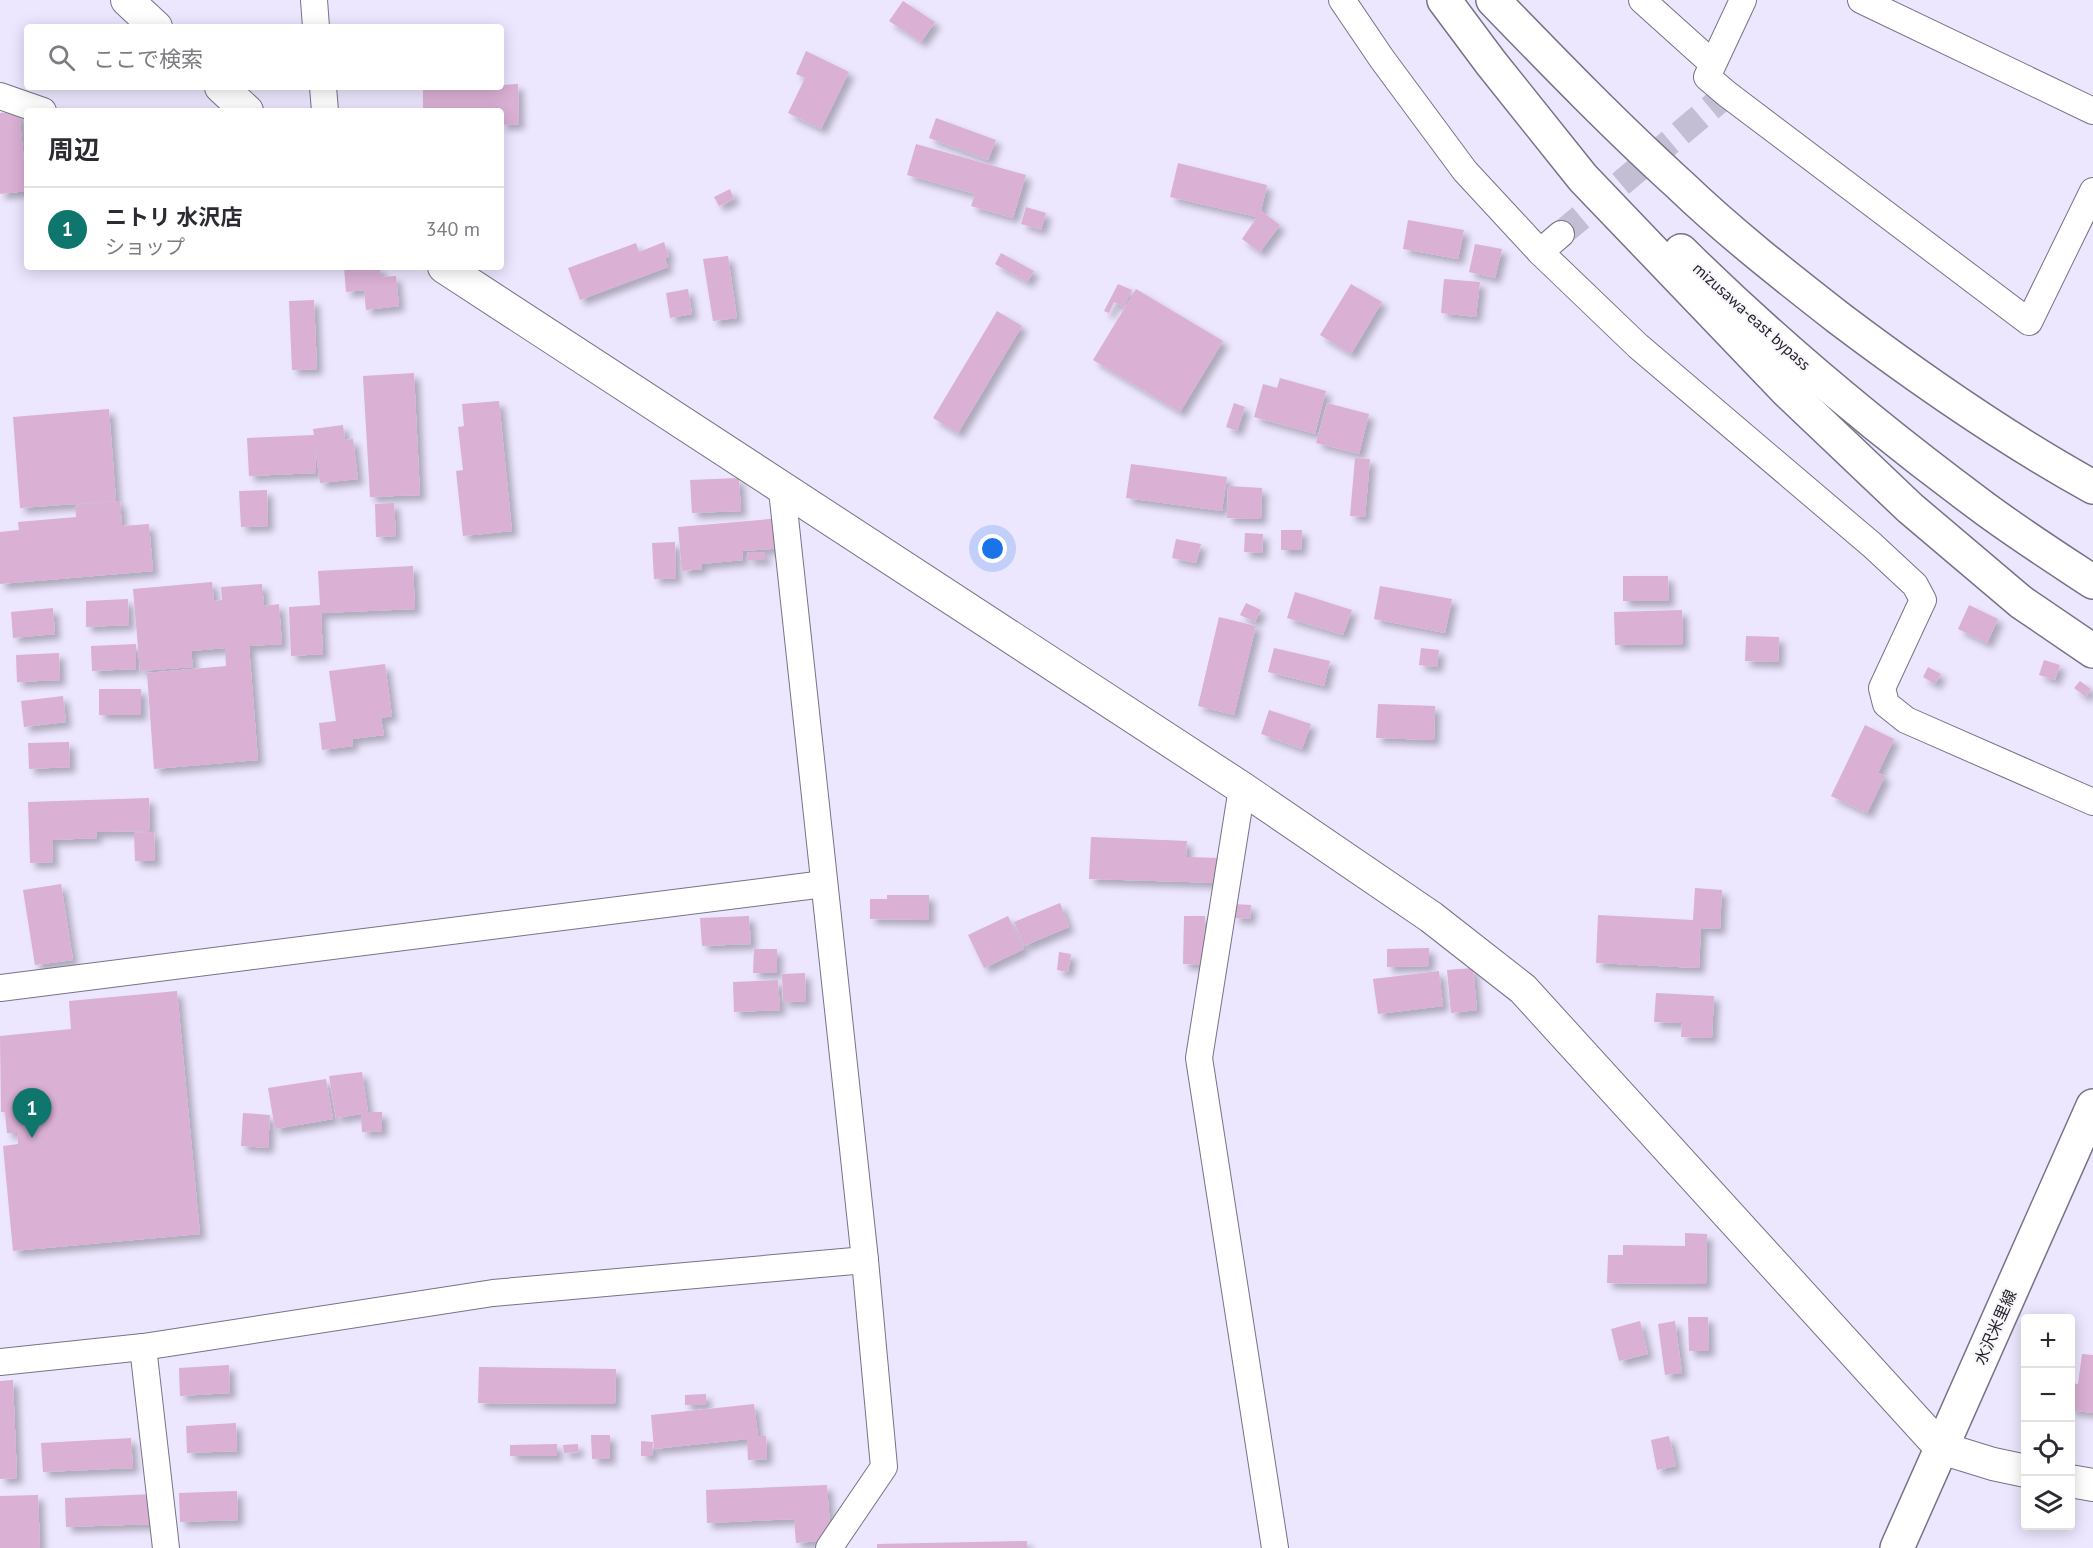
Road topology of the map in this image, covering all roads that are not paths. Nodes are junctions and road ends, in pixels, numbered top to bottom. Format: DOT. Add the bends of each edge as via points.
graph roads {
  1 [pos="127,0"];
  2 [pos="314,0"];
  3 [pos="1342,0"];
  4 [pos="1444,0"];
  5 [pos="1457,0"];
  6 [pos="1493,0"];
  7 [pos="1642,0"];
  8 [pos="1743,0"];
  9 [pos="1861,0"];
  10 [pos="153,24"];
  11 [pos="316,24"];
  12 [pos="1712,63"];
  13 [pos="224,90"];
  14 [pos="323,90"];
  15 [pos="0,96"];
  16 [pos="34,108"];
  17 [pos="244,108"];
  18 [pos="325,108"];
  19 [pos="2093,111"];
  20 [pos="2093,191"];
  21 [pos="1561,234"];
  22 [pos="1540,252"];
  23 [pos="449,270"];
  24 [pos="2093,487"];
  25 [pos="782,490"];
  26 [pos="2093,582"];
  27 [pos="2093,651"];
  28 [pos="1242,788"];
  29 [pos="2093,802"];
  30 [pos="824,884"];
  31 [pos="0,988"];
  32 [pos="2093,1106"];
  33 [pos="865,1260"];
  34 [pos="143,1347"];
  35 [pos="0,1362"];
  36 [pos="1941,1448"];
  37 [pos="2021,1470"];
  38 [pos="2075,1482"];
  39 [pos="2093,1485"];
  40 [pos="166,1548"];
  41 [pos="830,1548"];
  42 [pos="1275,1548"];
  43 [pos="1898,1548"];
  1 -- 10 [label="street"];
  2 -- 11 [label="street"];
  3 -- 22 [label="street" via="1466,171"];
  4 -- 27 [label="main road" via="1583,178 1788,392 1910,508 2020,602"];
  5 -- 26 [label="main road, mizusawa-east bypass" via="1492,47 1603,174 1724,293 1854,408 1981,506"];
  6 -- 24 [label="main road" via="1673,179 1788,279 1913,374"];
  7 -- 12 [label="street"];
  8 -- 12 [label="street"];
  9 -- 19 [label="street"];
  12 -- 20 [label="street" via="1707,77 1727,94 2029,322"];
  13 -- 17 [label="street"];
  14 -- 18 [label="street"];
  15 -- 16 [label="street"];
  21 -- 22 [label="street"];
  22 -- 29 [label="street" via="1647,354 1915,585 1923,600 1882,688 1886,704 1906,720"];
  23 -- 25 [label="street"];
  25 -- 28 [label="street"];
  25 -- 30 [label="street"];
  28 -- 36 [label="street" via="1431,917 1523,989"];
  28 -- 42 [label="street" via="1199,1058"];
  30 -- 31 [label="street"];
  30 -- 33 [label="street"];
  32 -- 36 [label="main road, 水沢米里線"];
  33 -- 34 [label="street" via="494,1293"];
  33 -- 41 [label="street" via="884,1467"];
  34 -- 35 [label="street"];
  34 -- 40 [label="street"];
  36 -- 37 [label="street"];
  36 -- 43 [label="main road, 水沢米里線"];
  38 -- 39 [label="street"];
}
